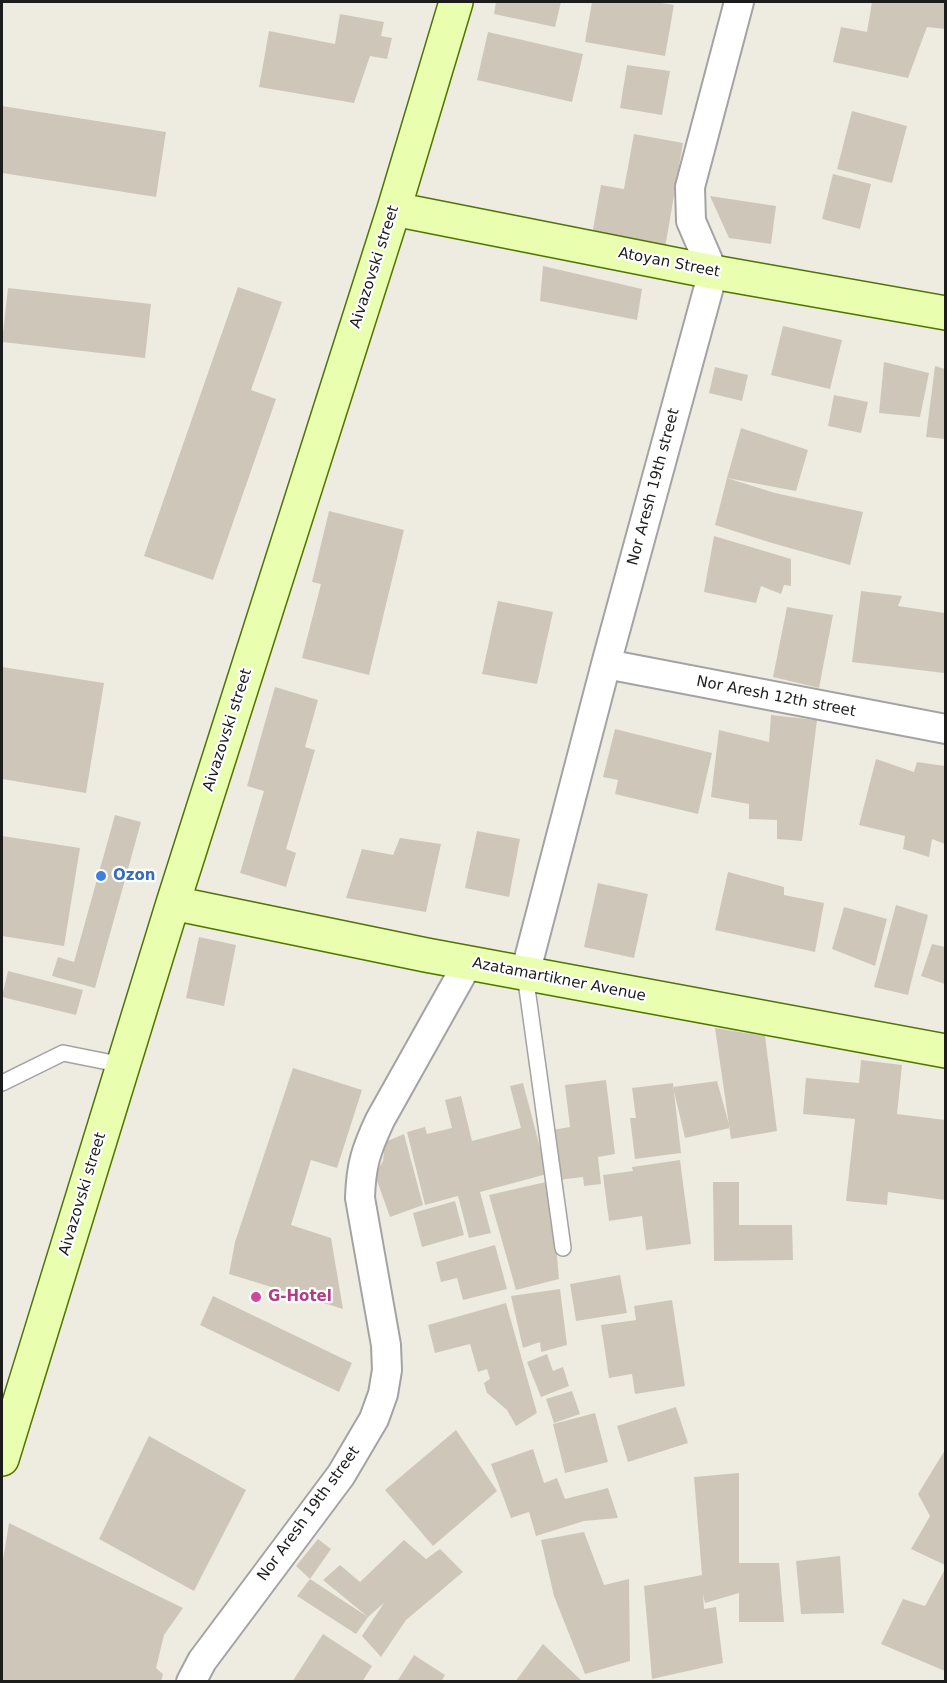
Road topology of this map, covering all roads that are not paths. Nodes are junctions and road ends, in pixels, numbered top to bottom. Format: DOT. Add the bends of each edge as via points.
graph roads {
  1 [pos="456,2"];
  2 [pos="739,2"];
  3 [pos="394,209"];
  4 [pos="713,272"];
  5 [pos="945,313"];
  6 [pos="606,664"];
  7 [pos="945,729"];
  8 [pos="173,903"];
  9 [pos="468,963"];
  10 [pos="525,974"];
  11 [pos="945,1051"];
  12 [pos="123,1065"];
  13 [pos="2,1083"];
  14 [pos="563,1248"];
  15 [pos="2,1459"];
  16 [pos="191,1682"];
  1 -- 3 [label="main road, Aivazovski street"];
  2 -- 4 [label="street" via="690,187 691,221"];
  3 -- 4 [label="main road, Atoyan Street"];
  3 -- 8 [label="main road, Aivazovski street"];
  4 -- 5 [label="main road, Atoyan Street"];
  4 -- 6 [label="street, Nor Aresh 19th street"];
  6 -- 7 [label="street, Nor Aresh 12th street"];
  6 -- 10 [label="street, Nor Aresh 19th street"];
  8 -- 9 [label="main road, Azatamartikner Avenue"];
  8 -- 12 [label="main road, Aivazovski street"];
  9 -- 10 [label="main road, Azatamartikner Avenue"];
  9 -- 16 [label="street, Nor Aresh 19th street" via="381,1120 360,1174 360,1198 386,1346 387,1370 374,1419 341,1474 202,1660"];
  10 -- 11 [label="main road, Azatamartikner Avenue"];
  10 -- 14 [label="lane"];
  12 -- 13 [label="lane" via="63,1053"];
  12 -- 15 [label="main road, Aivazovski street"];
}
